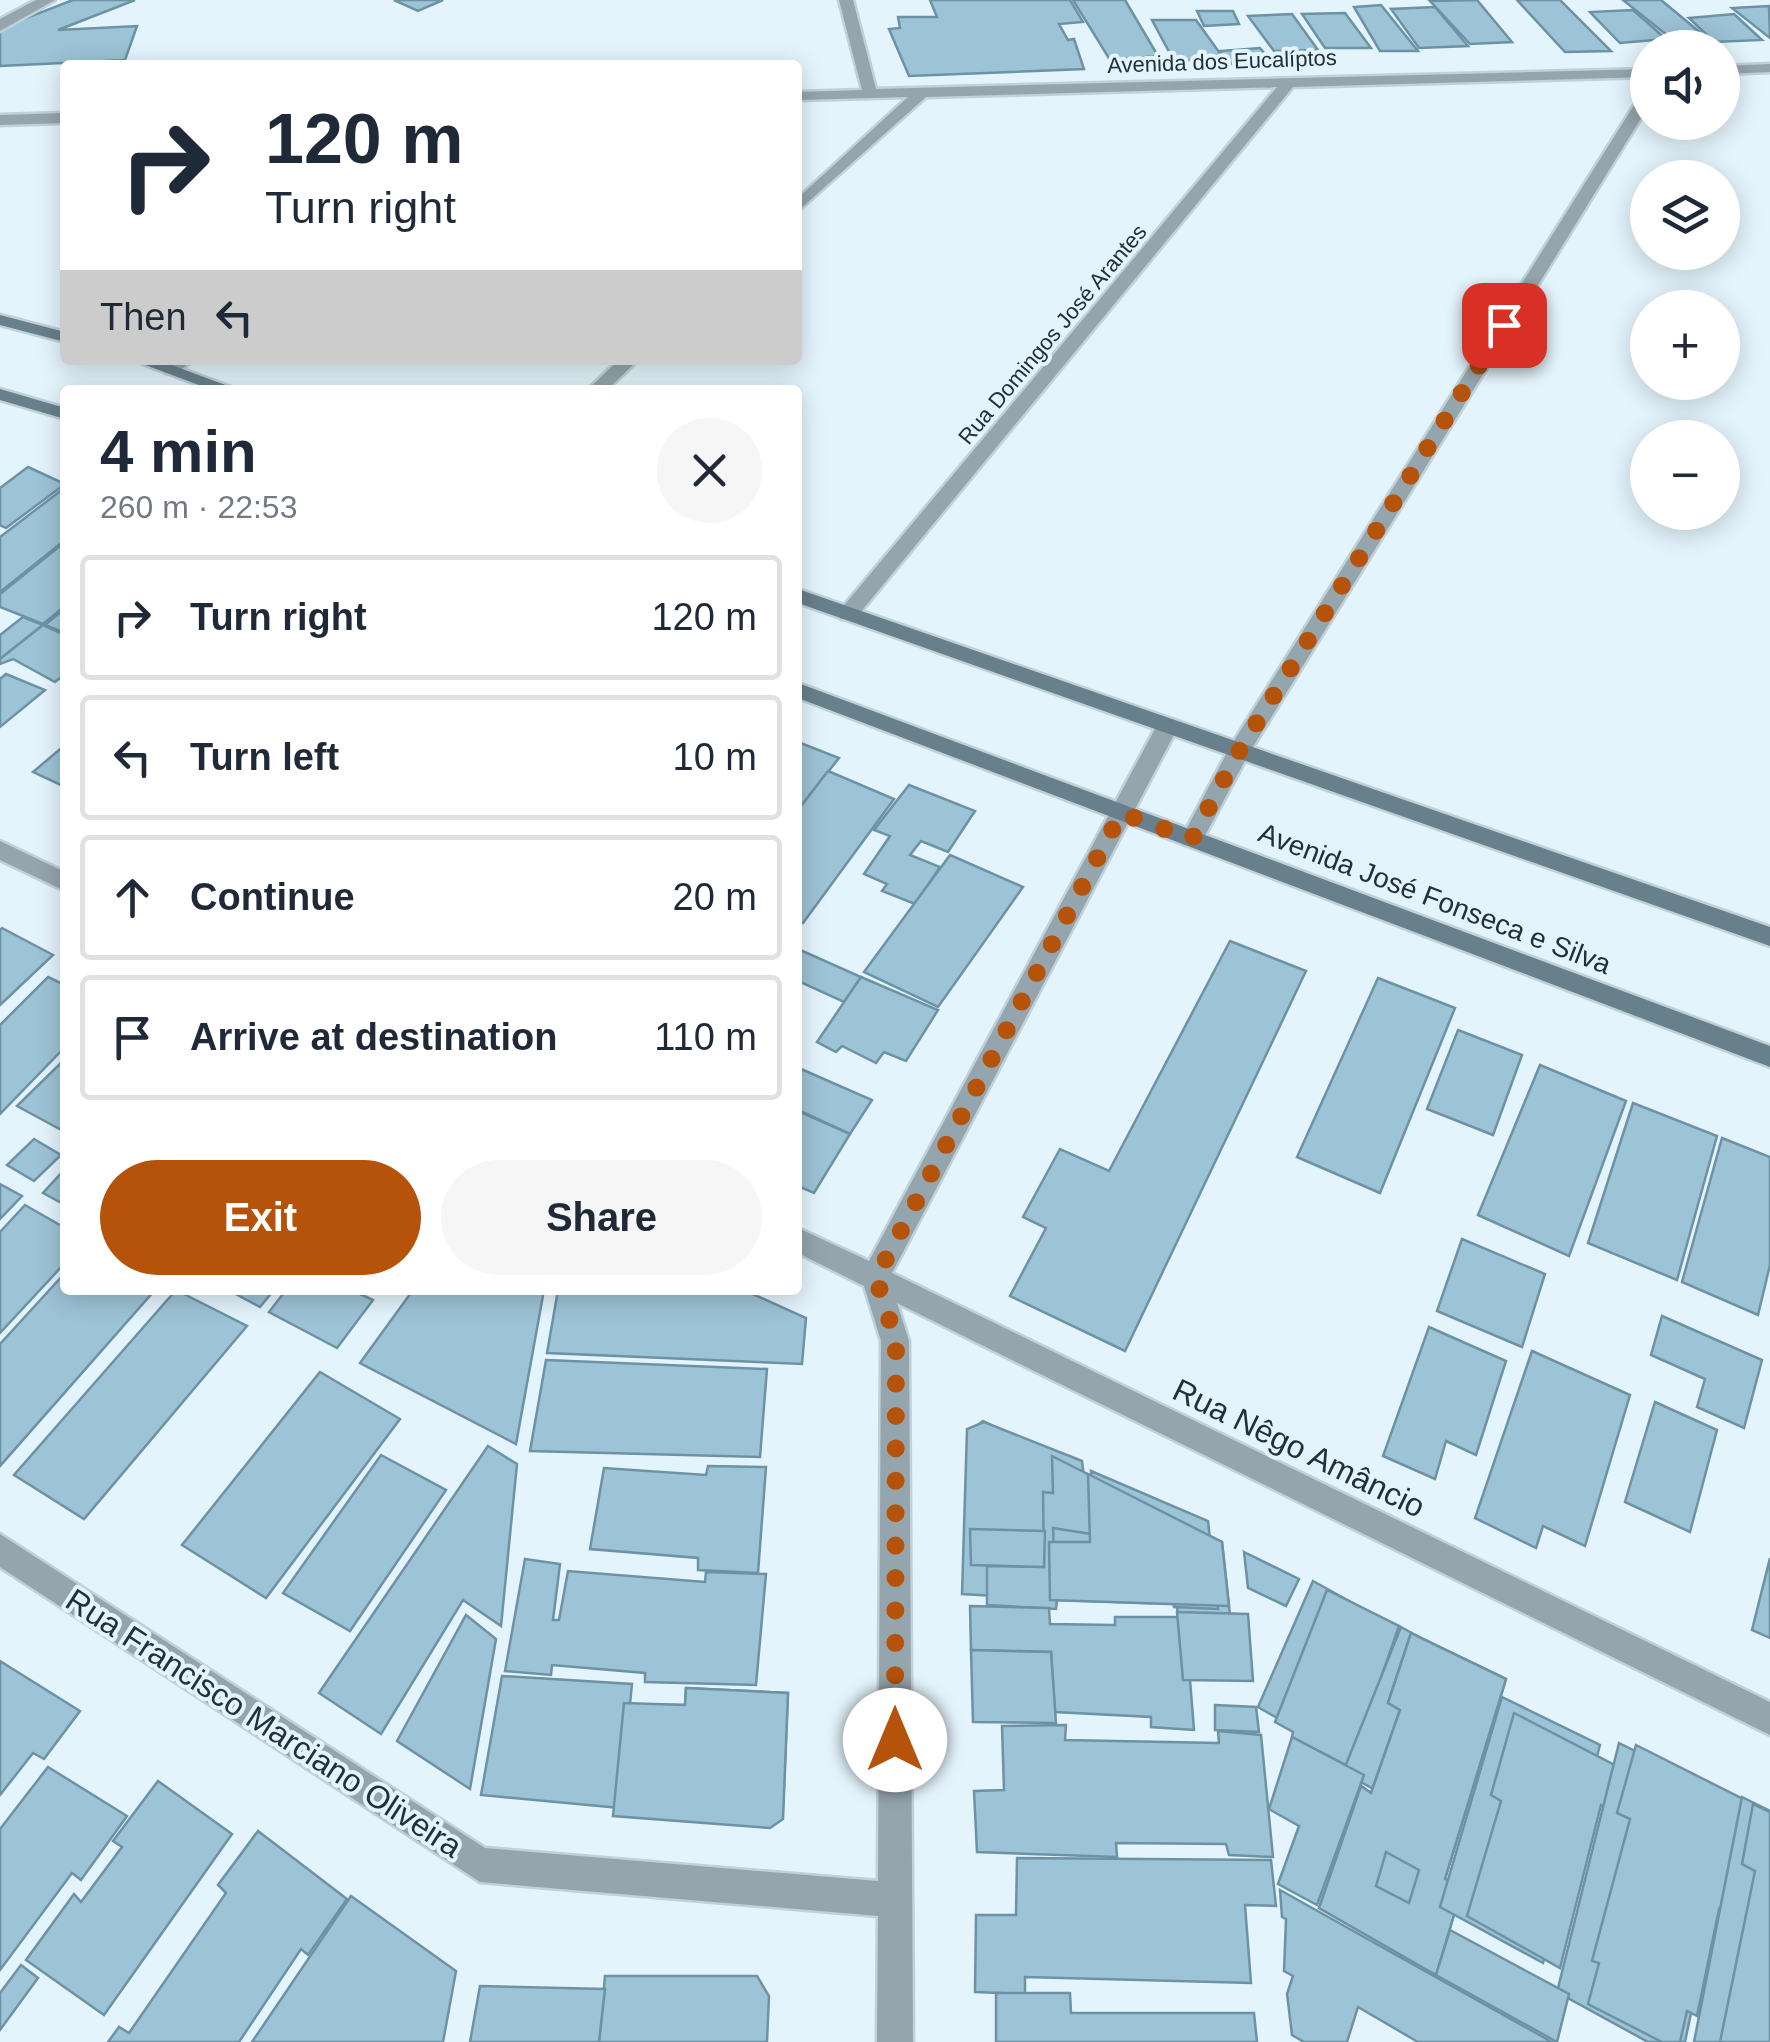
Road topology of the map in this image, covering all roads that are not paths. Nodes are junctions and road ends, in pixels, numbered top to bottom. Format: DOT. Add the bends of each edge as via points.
graph roads {
  1 [pos="48,0"];
  2 [pos="846,0"];
  3 [pos="0,28"];
  4 [pos="1770,68"];
  5 [pos="1740,69"];
  6 [pos="1630,73"];
  7 [pos="1290,82"];
  8 [pos="870,93"];
  9 [pos="922,93"];
  10 [pos="802,96"];
  11 [pos="60,118"];
  12 [pos="0,120"];
  13 [pos="1630,123"];
  14 [pos="802,202"];
  15 [pos="0,320"];
  16 [pos="60,337"];
  17 [pos="179,365"];
  18 [pos="624,365"];
  19 [pos="220,385"];
  20 [pos="602,385"];
  21 [pos="0,394"];
  22 [pos="60,412"];
  23 [pos="802,597"];
  24 [pos="848,614"];
  25 [pos="802,692"];
  26 [pos="1167,727"];
  27 [pos="1238,753"];
  28 [pos="1121,813"];
  29 [pos="1192,839"];
  30 [pos="0,850"];
  31 [pos="60,880"];
  32 [pos="1770,937"];
  33 [pos="1770,1056"];
  34 [pos="802,1242"];
  35 [pos="876,1278"];
  36 [pos="0,1549"];
  37 [pos="1770,1719"];
  38 [pos="895,1900"];
  39 [pos="895,2042"];
  1 -- 3 [label="street"];
  2 -- 8 [label="street"];
  4 -- 5 [label="street"];
  6 -- 7 [label="street, Avenida dos Eucalíptos"];
  7 -- 9 [label="street, Avenida dos Eucalíptos"];
  7 -- 24 [label="street, Rua Domingos José Arantes"];
  8 -- 9 [label="street, Avenida dos Eucalíptos"];
  8 -- 10 [label="street, Avenida dos Eucalíptos"];
  9 -- 14 [label="street"];
  11 -- 12 [label="street"];
  13 -- 27 [label="street"];
  15 -- 16 [label="main road"];
  17 -- 19 [label="main road"];
  18 -- 20 [label="street"];
  21 -- 22 [label="main road"];
  23 -- 24 [label="main road"];
  24 -- 26 [label="main road"];
  25 -- 28 [label="main road, Avenida José Fonseca e Silva"];
  26 -- 27 [label="main road"];
  26 -- 28 [label="street"];
  27 -- 29 [label="street"];
  27 -- 32 [label="main road"];
  28 -- 29 [label="main road, Avenida José Fonseca e Silva"];
  28 -- 35 [label="street"];
  29 -- 33 [label="main road, Avenida José Fonseca e Silva"];
  30 -- 31 [label="street"];
  34 -- 35 [label="street, Rua Nêgo Amâncio"];
  35 -- 37 [label="street, Rua Nêgo Amâncio"];
  35 -- 38 [label="street" via="896,1341"];
  36 -- 38 [label="street, Rua Francisco Marciano Oliveira" via="480,1865"];
  38 -- 39 [label="street"];
}
